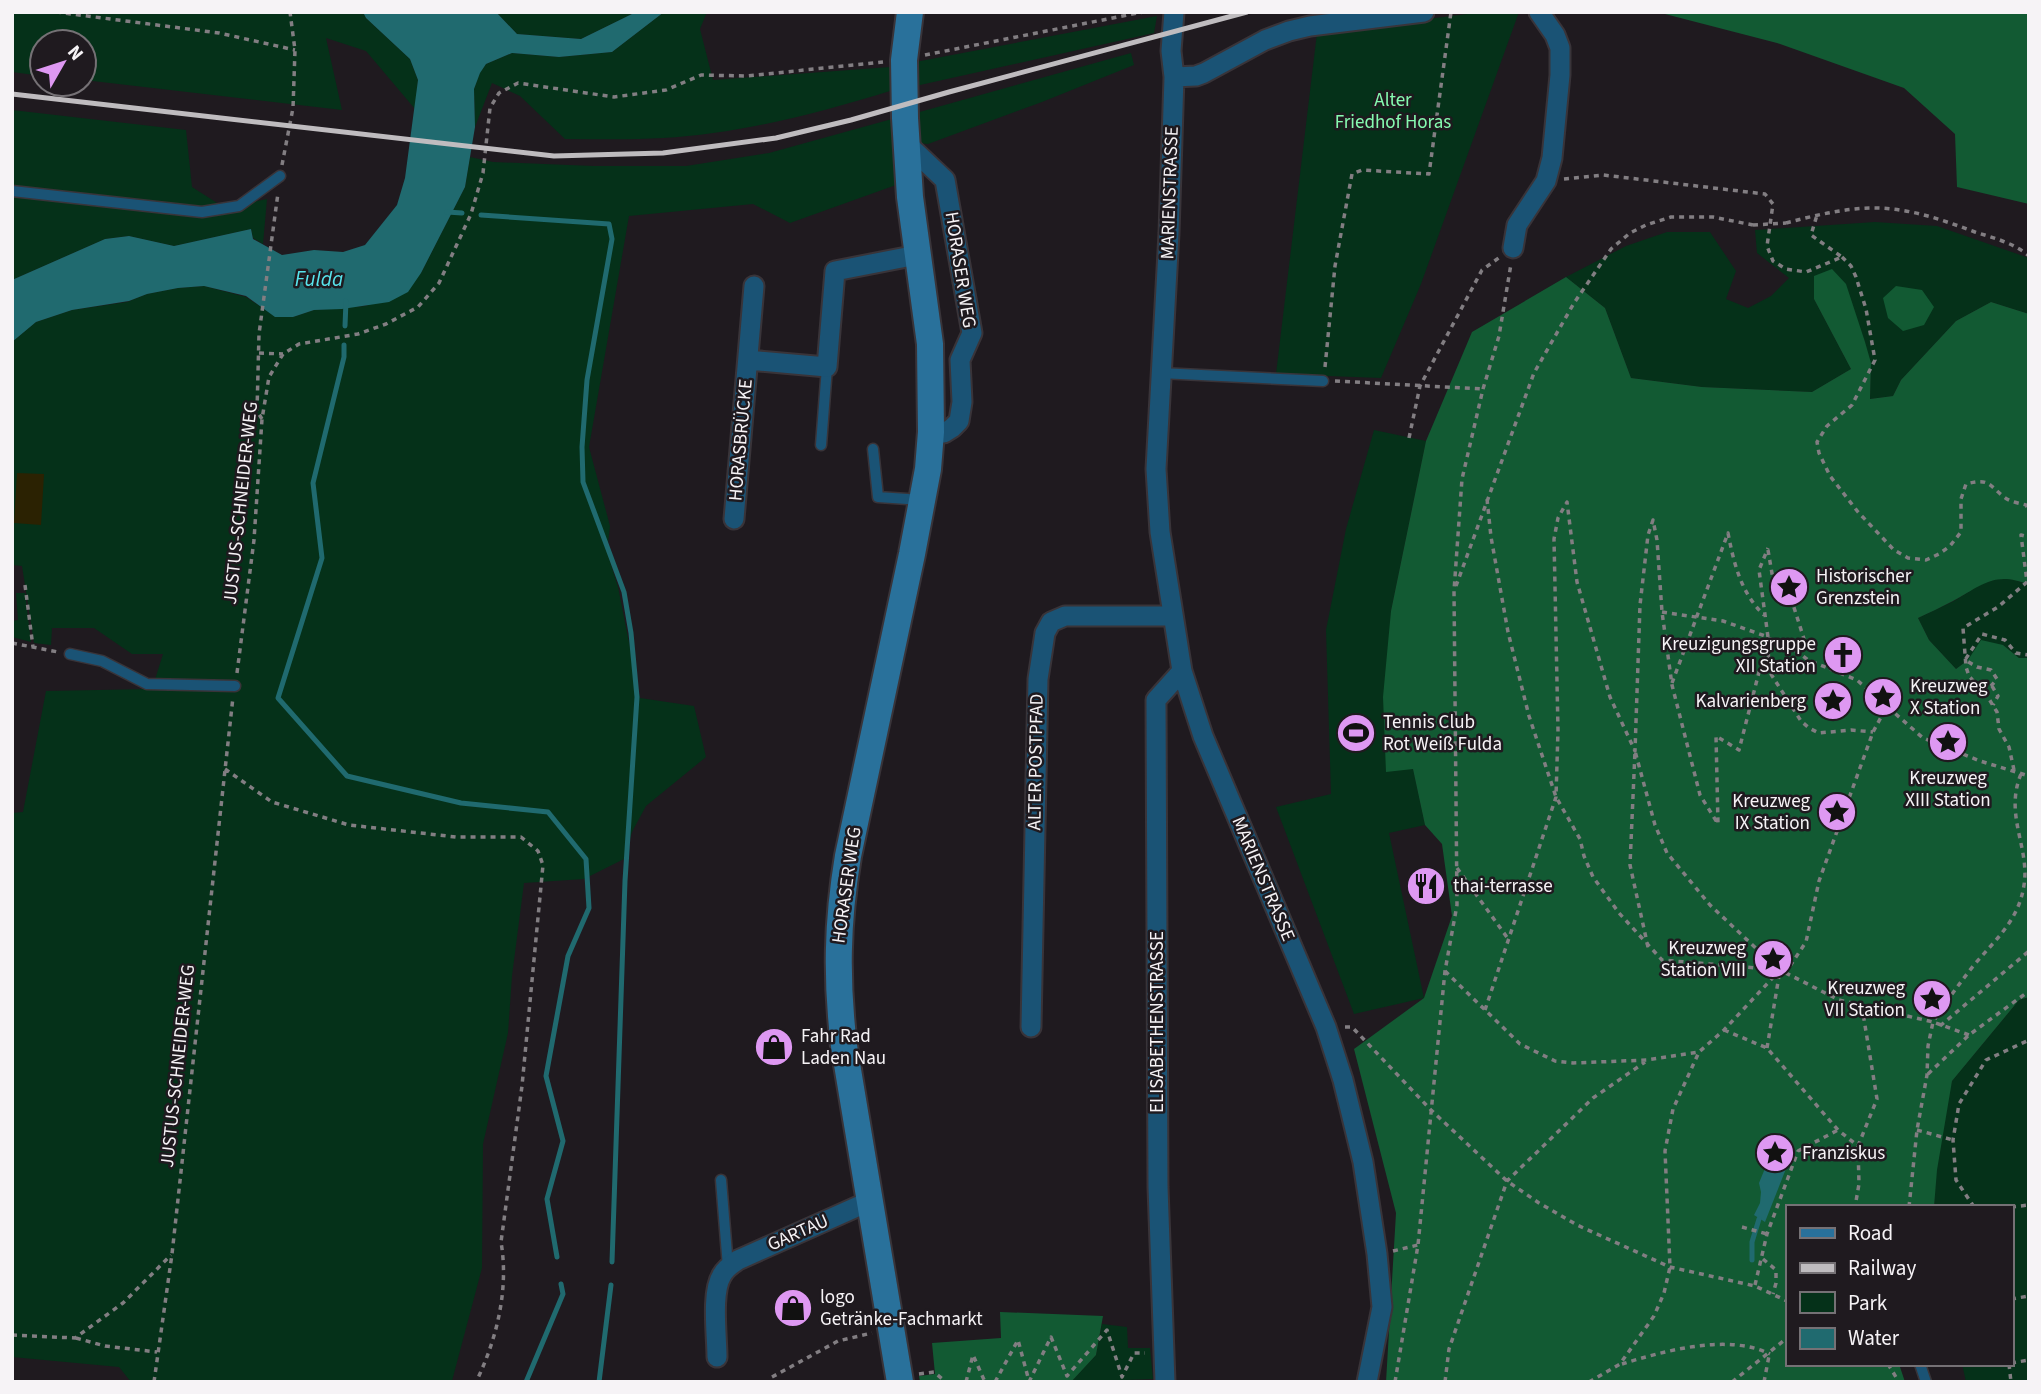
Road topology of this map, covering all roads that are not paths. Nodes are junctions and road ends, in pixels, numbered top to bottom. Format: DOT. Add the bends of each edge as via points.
graph roads {
  1 [pos="910,12"];
  2 [pos="1174,12"];
  3 [pos="1423,12"];
  4 [pos="1539,12"];
  5 [pos="1174,77"];
  6 [pos="906,144"];
  7 [pos="280,176"];
  8 [pos="12,191"];
  9 [pos="1513,248"];
  10 [pos="917,255"];
  11 [pos="754,286"];
  12 [pos="748,360"];
  13 [pos="827,368"];
  14 [pos="1160,373"];
  15 [pos="1323,381"];
  16 [pos="931,432"];
  17 [pos="821,445"];
  18 [pos="873,449"];
  19 [pos="922,500"];
  20 [pos="734,519"];
  21 [pos="1173,616"];
  22 [pos="70,654"];
  23 [pos="1182,671"];
  24 [pos="235,687"];
  25 [pos="1031,1027"];
  26 [pos="720,1180"];
  27 [pos="870,1201"];
  28 [pos="728,1268"];
  29 [pos="717,1357"];
  30 [pos="907,1378"];
  31 [pos="1166,1382"];
  32 [pos="1367,1382"];
  1 -- 6 [label="main road, HORASER WEG" via="904,60"];
  2 -- 5 [label="street, MARIENSTRASSE"];
  3 -- 5 [label="street" via="1299,28 1265,40 1205,73"];
  4 -- 9 [label="street" via="1560,48 1556,136 1546,181 1517,225"];
  5 -- 14 [label="street, MARIENSTRASSE"];
  6 -- 10 [label="main road, HORASER WEG"];
  6 -- 16 [label="street, HORASER WEG" via="945,180 972,333 960,360 958,421 944,433"];
  7 -- 8 [label="lane" via="239,206 202,212"];
  10 -- 13 [label="street" via="835,271"];
  10 -- 16 [label="main road, HORASER WEG" via="930,344"];
  11 -- 12 [label="street, HORASBRÜCKE"];
  12 -- 13 [label="street, HORASBRÜCKE"];
  12 -- 20 [label="street, HORASBRÜCKE"];
  13 -- 17 [label="lane"];
  14 -- 15 [label="lane"];
  14 -- 21 [label="street, MARIENSTRASSE" via="1156,469"];
  16 -- 19 [label="main road, HORASER WEG"];
  18 -- 19 [label="lane" via="878,497"];
  19 -- 27 [label="main road, HORASER WEG" via="848,856 838,937 838,997"];
  21 -- 23 [label="street, MARIENSTRASSE"];
  21 -- 25 [label="street, ALTER POSTPFAD" via="1065,616 1051,622 1045,634 1038,679"];
  22 -- 24 [label="lane" via="102,661 147,684"];
  23 -- 31 [label="street, ELISABETHENSTRASSE" via="1156,701 1158,1187"];
  23 -- 32 [label="street, MARIENSTRASSE" via="1203,736 1326,1027 1343,1080 1363,1162 1382,1307"];
  26 -- 28 [label="lane"];
  27 -- 28 [label="street, GARTAU"];
  27 -- 30 [label="main road, HORASER WEG"];
  28 -- 29 [label="street" via="717,1288"];
}
